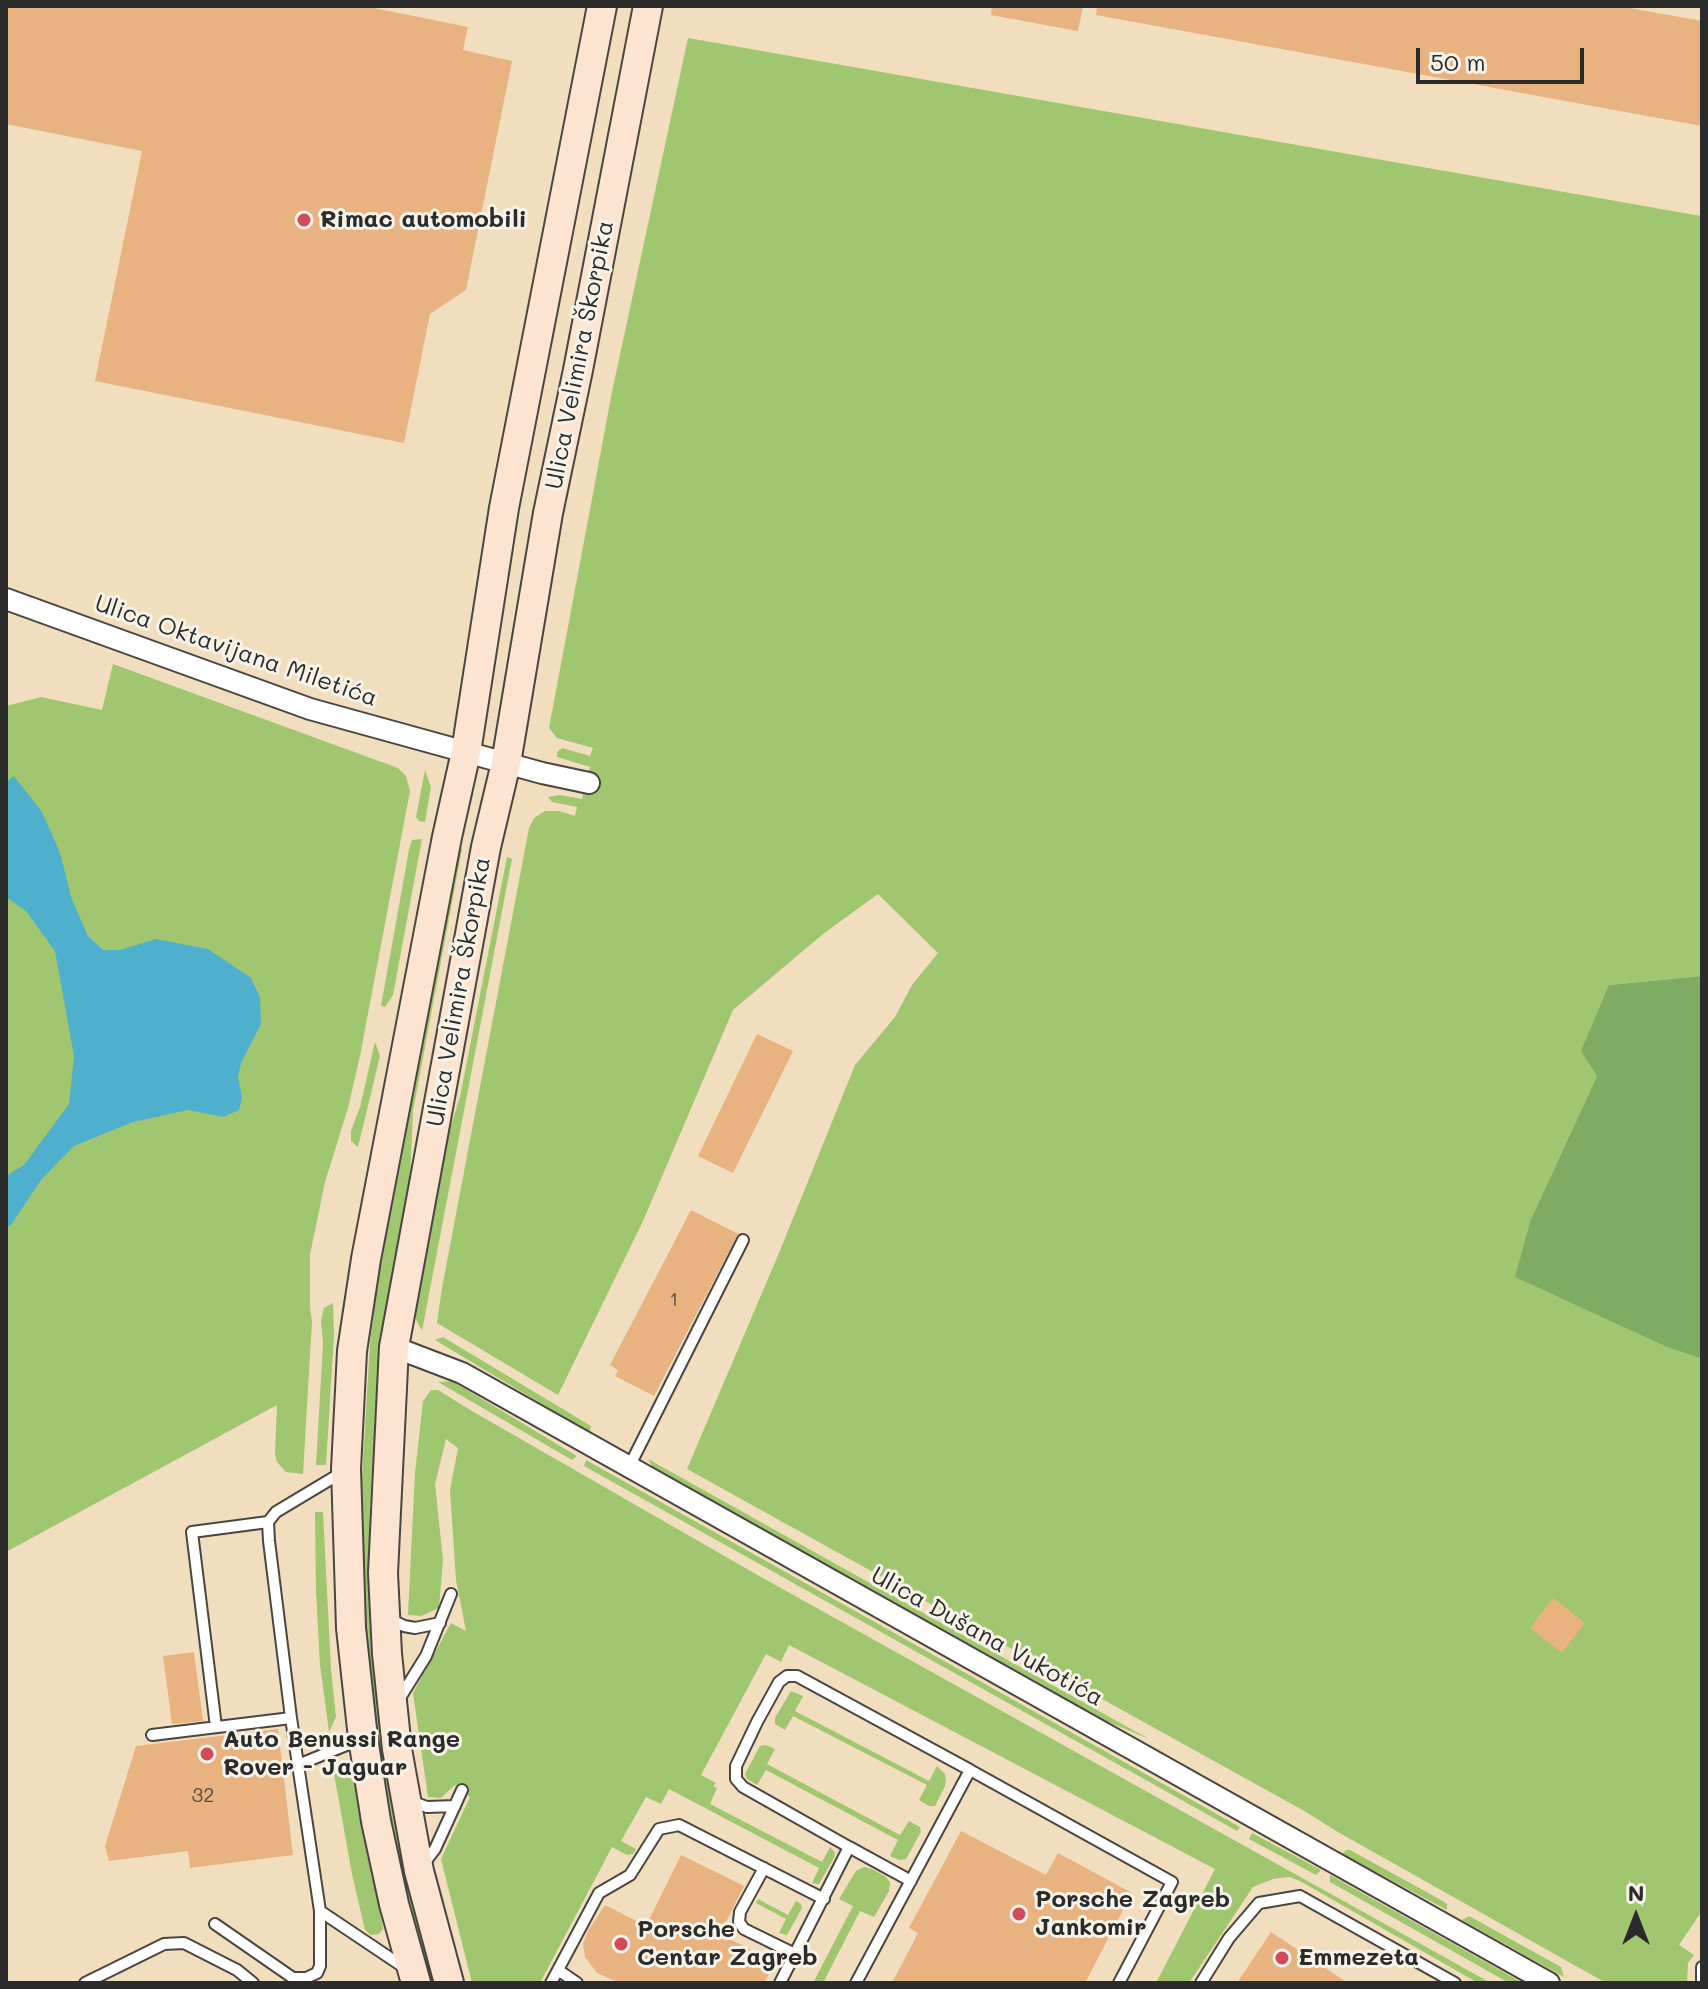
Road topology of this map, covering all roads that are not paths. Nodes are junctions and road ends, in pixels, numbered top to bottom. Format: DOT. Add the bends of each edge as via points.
graph roads {
  1 [pos="602,6"];
  2 [pos="648,6"];
  3 [pos="6,599"];
  4 [pos="466,752"];
  5 [pos="506,763"];
  6 [pos="589,783"];
  7 [pos="743,1240"];
  8 [pos="394,1347"];
  9 [pos="629,1467"];
  10 [pos="346,1469"];
  11 [pos="268,1522"];
  12 [pos="451,1594"];
  13 [pos="385,1616"];
  14 [pos="440,1623"];
  15 [pos="392,1709"];
  16 [pos="291,1718"];
  17 [pos="216,1727"];
  18 [pos="152,1735"];
  19 [pos="363,1738"];
  20 [pos="298,1765"];
  21 [pos="970,1770"];
  22 [pos="462,1790"];
  23 [pos="406,1799"];
  24 [pos="455,1806"];
  25 [pos="849,1847"];
  26 [pos="764,1868"];
  27 [pos="419,1871"];
  28 [pos="911,1881"];
  29 [pos="824,1899"];
  30 [pos="320,1911"];
  31 [pos="215,1924"];
  32 [pos="795,1954"];
  33 [pos="1702,1967"];
  34 [pos="558,1970"];
  35 [pos="104,1979"];
  36 [pos="414,1979"];
  37 [pos="85,1983"];
  38 [pos="253,1983"];
  39 [pos="449,1983"];
  40 [pos="551,1983"];
  41 [pos="577,1983"];
  42 [pos="780,1983"];
  43 [pos="856,1983"];
  44 [pos="1119,1983"];
  45 [pos="1201,1983"];
  46 [pos="1455,1983"];
  47 [pos="1549,1983"];
  48 [pos="1702,1983"];
  1 -- 4 [label="main road, Ulica Velimira Škorpika" via="504,508"];
  2 -- 5 [label="main road, Ulica Velimira Škorpika" via="548,513"];
  3 -- 4 [label="street, Ulica Oktavijana Miletića" via="310,709"];
  4 -- 5 [label="street, Ulica Oktavijana Miletića"];
  4 -- 10 [label="main road, Ulica Velimira Škorpika" via="366,1259 352,1351"];
  5 -- 6 [label="street, Ulica Oktavijana Miletića"];
  5 -- 8 [label="main road, Ulica Velimira Škorpika"];
  7 -- 9 [label="lane"];
  8 -- 9 [label="street, Ulica Dušana Vukotića" via="462,1373"];
  8 -- 13 [label="main road, Ulica Velimira Škorpika"];
  9 -- 47 [label="street, Ulica Dušana Vukotića"];
  10 -- 11 [label="lane"];
  10 -- 19 [label="main road, Ulica Velimira Škorpika" via="351,1628"];
  11 -- 16 [label="lane"];
  11 -- 17 [label="lane" via="192,1532"];
  12 -- 14 [label="lane"];
  13 -- 14 [label="lane" via="415,1628"];
  13 -- 15 [label="main road, Ulica Velimira Škorpika"];
  14 -- 15 [label="lane"];
  15 -- 23 [label="main road, Ulica Velimira Škorpika"];
  16 -- 17 [label="lane"];
  16 -- 20 [label="lane"];
  17 -- 18 [label="lane"];
  19 -- 20 [label="lane"];
  19 -- 36 [label="main road, Ulica Velimira Škorpika" via="376,1821"];
  20 -- 30 [label="lane"];
  21 -- 25 [label="lane" via="797,1676 787,1676 757,1722 736,1766 736,1779"];
  21 -- 28 [label="lane"];
  21 -- 44 [label="lane" via="1172,1882"];
  22 -- 24 [label="lane"];
  23 -- 24 [label="lane" via="427,1807"];
  23 -- 27 [label="main road, Ulica Velimira Škorpika"];
  24 -- 27 [label="lane"];
  25 -- 28 [label="lane"];
  25 -- 29 [label="lane"];
  26 -- 29 [label="lane"];
  26 -- 32 [label="lane" via="739,1922"];
  26 -- 34 [label="lane" via="679,1825 659,1829 630,1875 599,1893"];
  27 -- 39 [label="main road, Ulica Velimira Škorpika"];
  28 -- 43 [label="lane"];
  29 -- 32 [label="lane"];
  30 -- 31 [label="lane" via="320,1966 306,1978 293,1978"];
  30 -- 36 [label="lane"];
  32 -- 42 [label="lane"];
  33 -- 48 [label="lane"];
  34 -- 40 [label="lane"];
  34 -- 41 [label="lane"];
  35 -- 37 [label="lane"];
  35 -- 38 [label="lane" via="164,1944 184,1943"];
  45 -- 46 [label="lane" via="1259,1903 1300,1896"];
}
